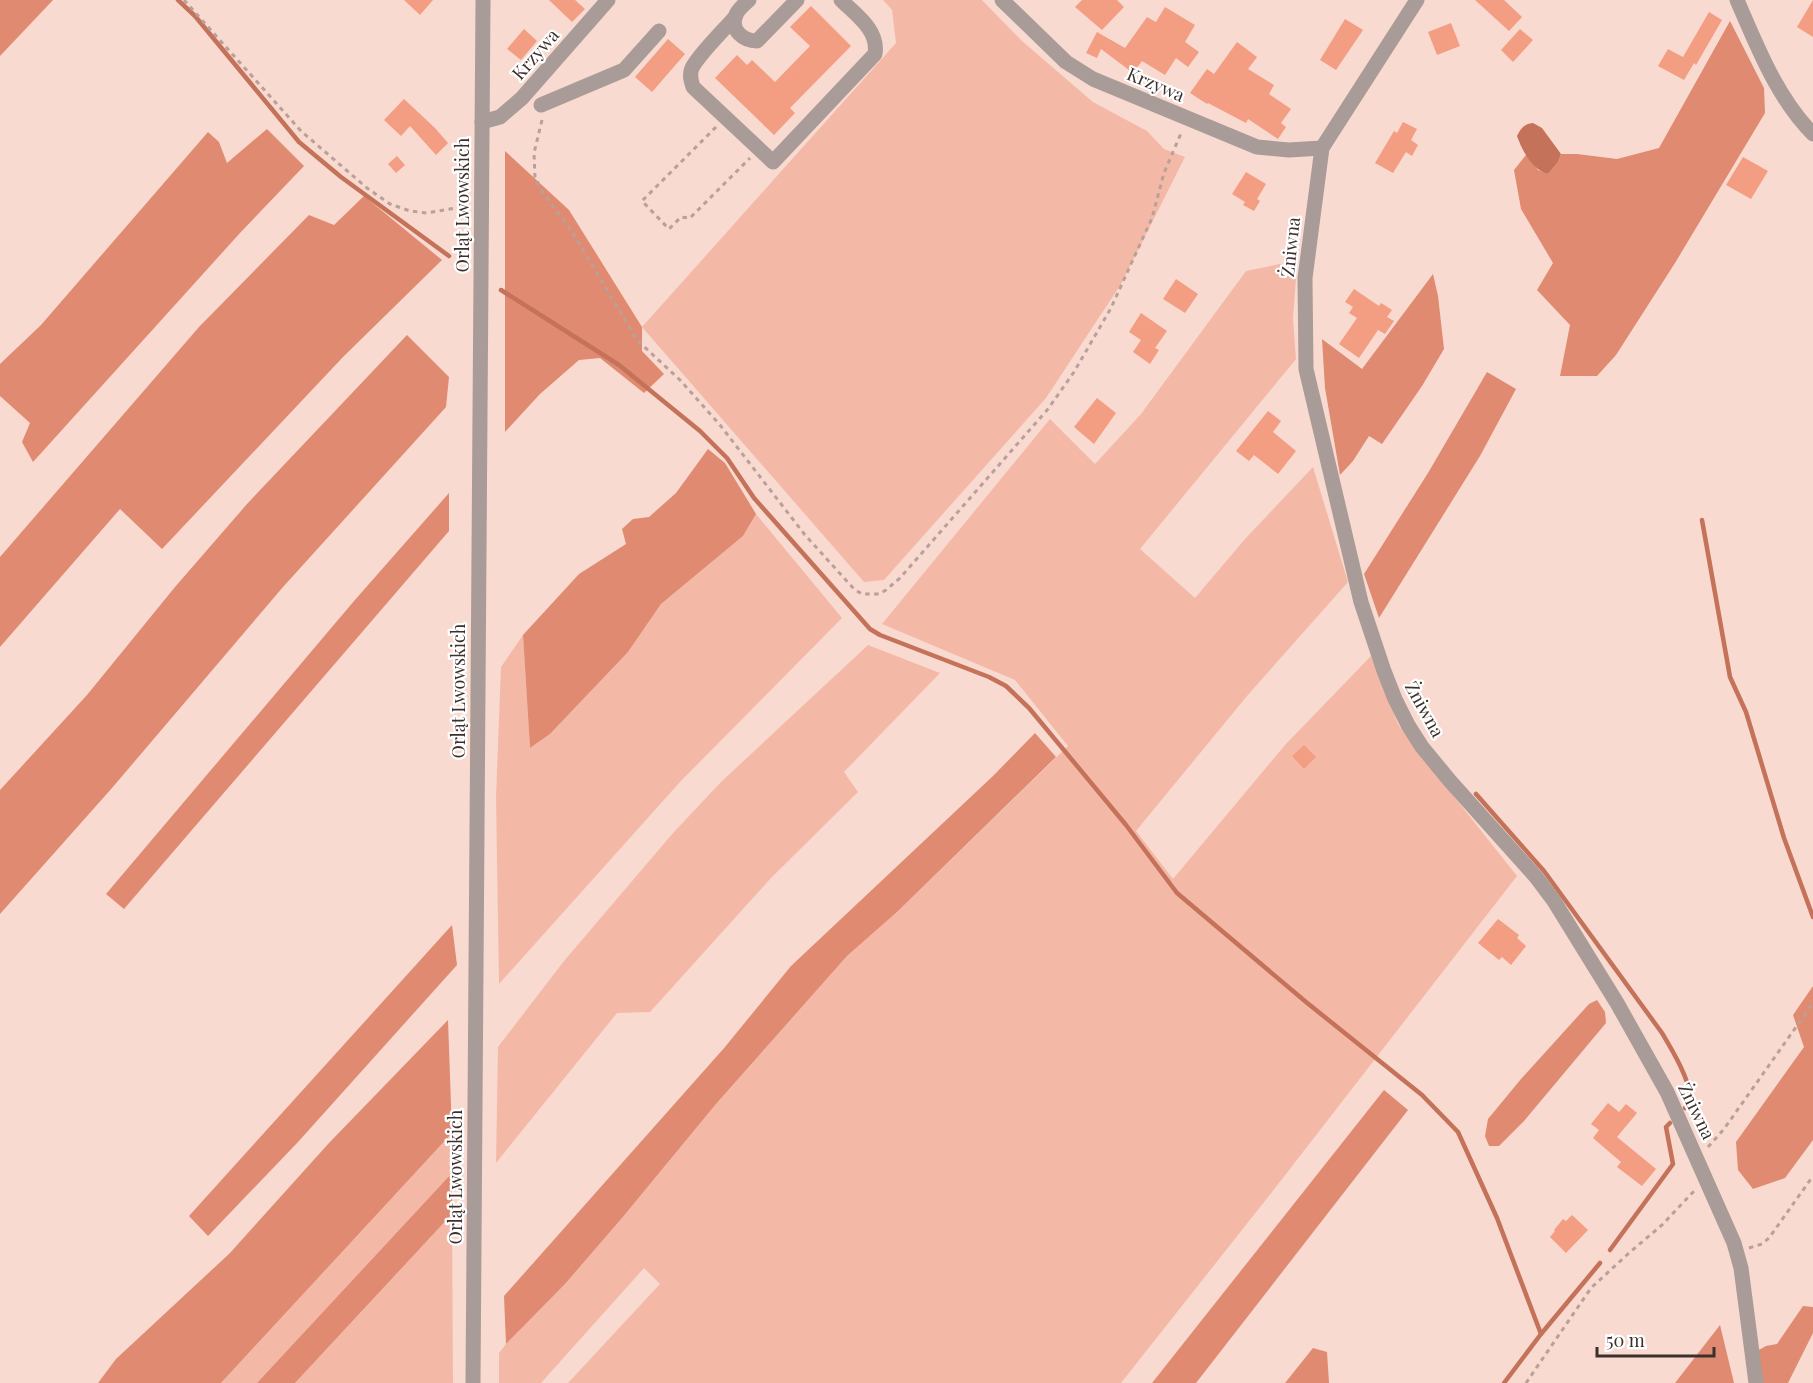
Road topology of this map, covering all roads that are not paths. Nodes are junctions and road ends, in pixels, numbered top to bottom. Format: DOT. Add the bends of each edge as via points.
graph roads {
  1 [pos="483,0"];
  2 [pos="608,0"];
  3 [pos="749,0"];
  4 [pos="797,0"];
  5 [pos="841,0"];
  6 [pos="1002,0"];
  7 [pos="1417,0"];
  8 [pos="1737,0"];
  9 [pos="735,17"];
  10 [pos="659,31"];
  11 [pos="541,105"];
  12 [pos="482,122"];
  13 [pos="1813,134"];
  14 [pos="1322,148"];
  15 [pos="473,1383"];
  16 [pos="1756,1383"];
  1 -- 12 [label="street, Orląt Lwowskich"];
  2 -- 12 [label="street, Krzywa" via="522,98 500,117"];
  3 -- 9 [label="street"];
  4 -- 9 [label="street" via="757,41 741,36 735,28"];
  5 -- 9 [label="street" via="874,36 875,54 773,162 693,87 692,69"];
  6 -- 14 [label="street, Krzywa" via="1066,62 1093,79 1257,147"];
  7 -- 14 [label="street, Żniwna"];
  8 -- 13 [label="street" via="1785,97"];
  10 -- 11 [label="street" via="624,70"];
  12 -- 15 [label="street, Orląt Lwowskich"];
  14 -- 16 [label="street, Żniwna" via="1305,278 1306,369 1360,602 1384,671 1422,747 1554,901 1667,1092 1736,1248"];
}
